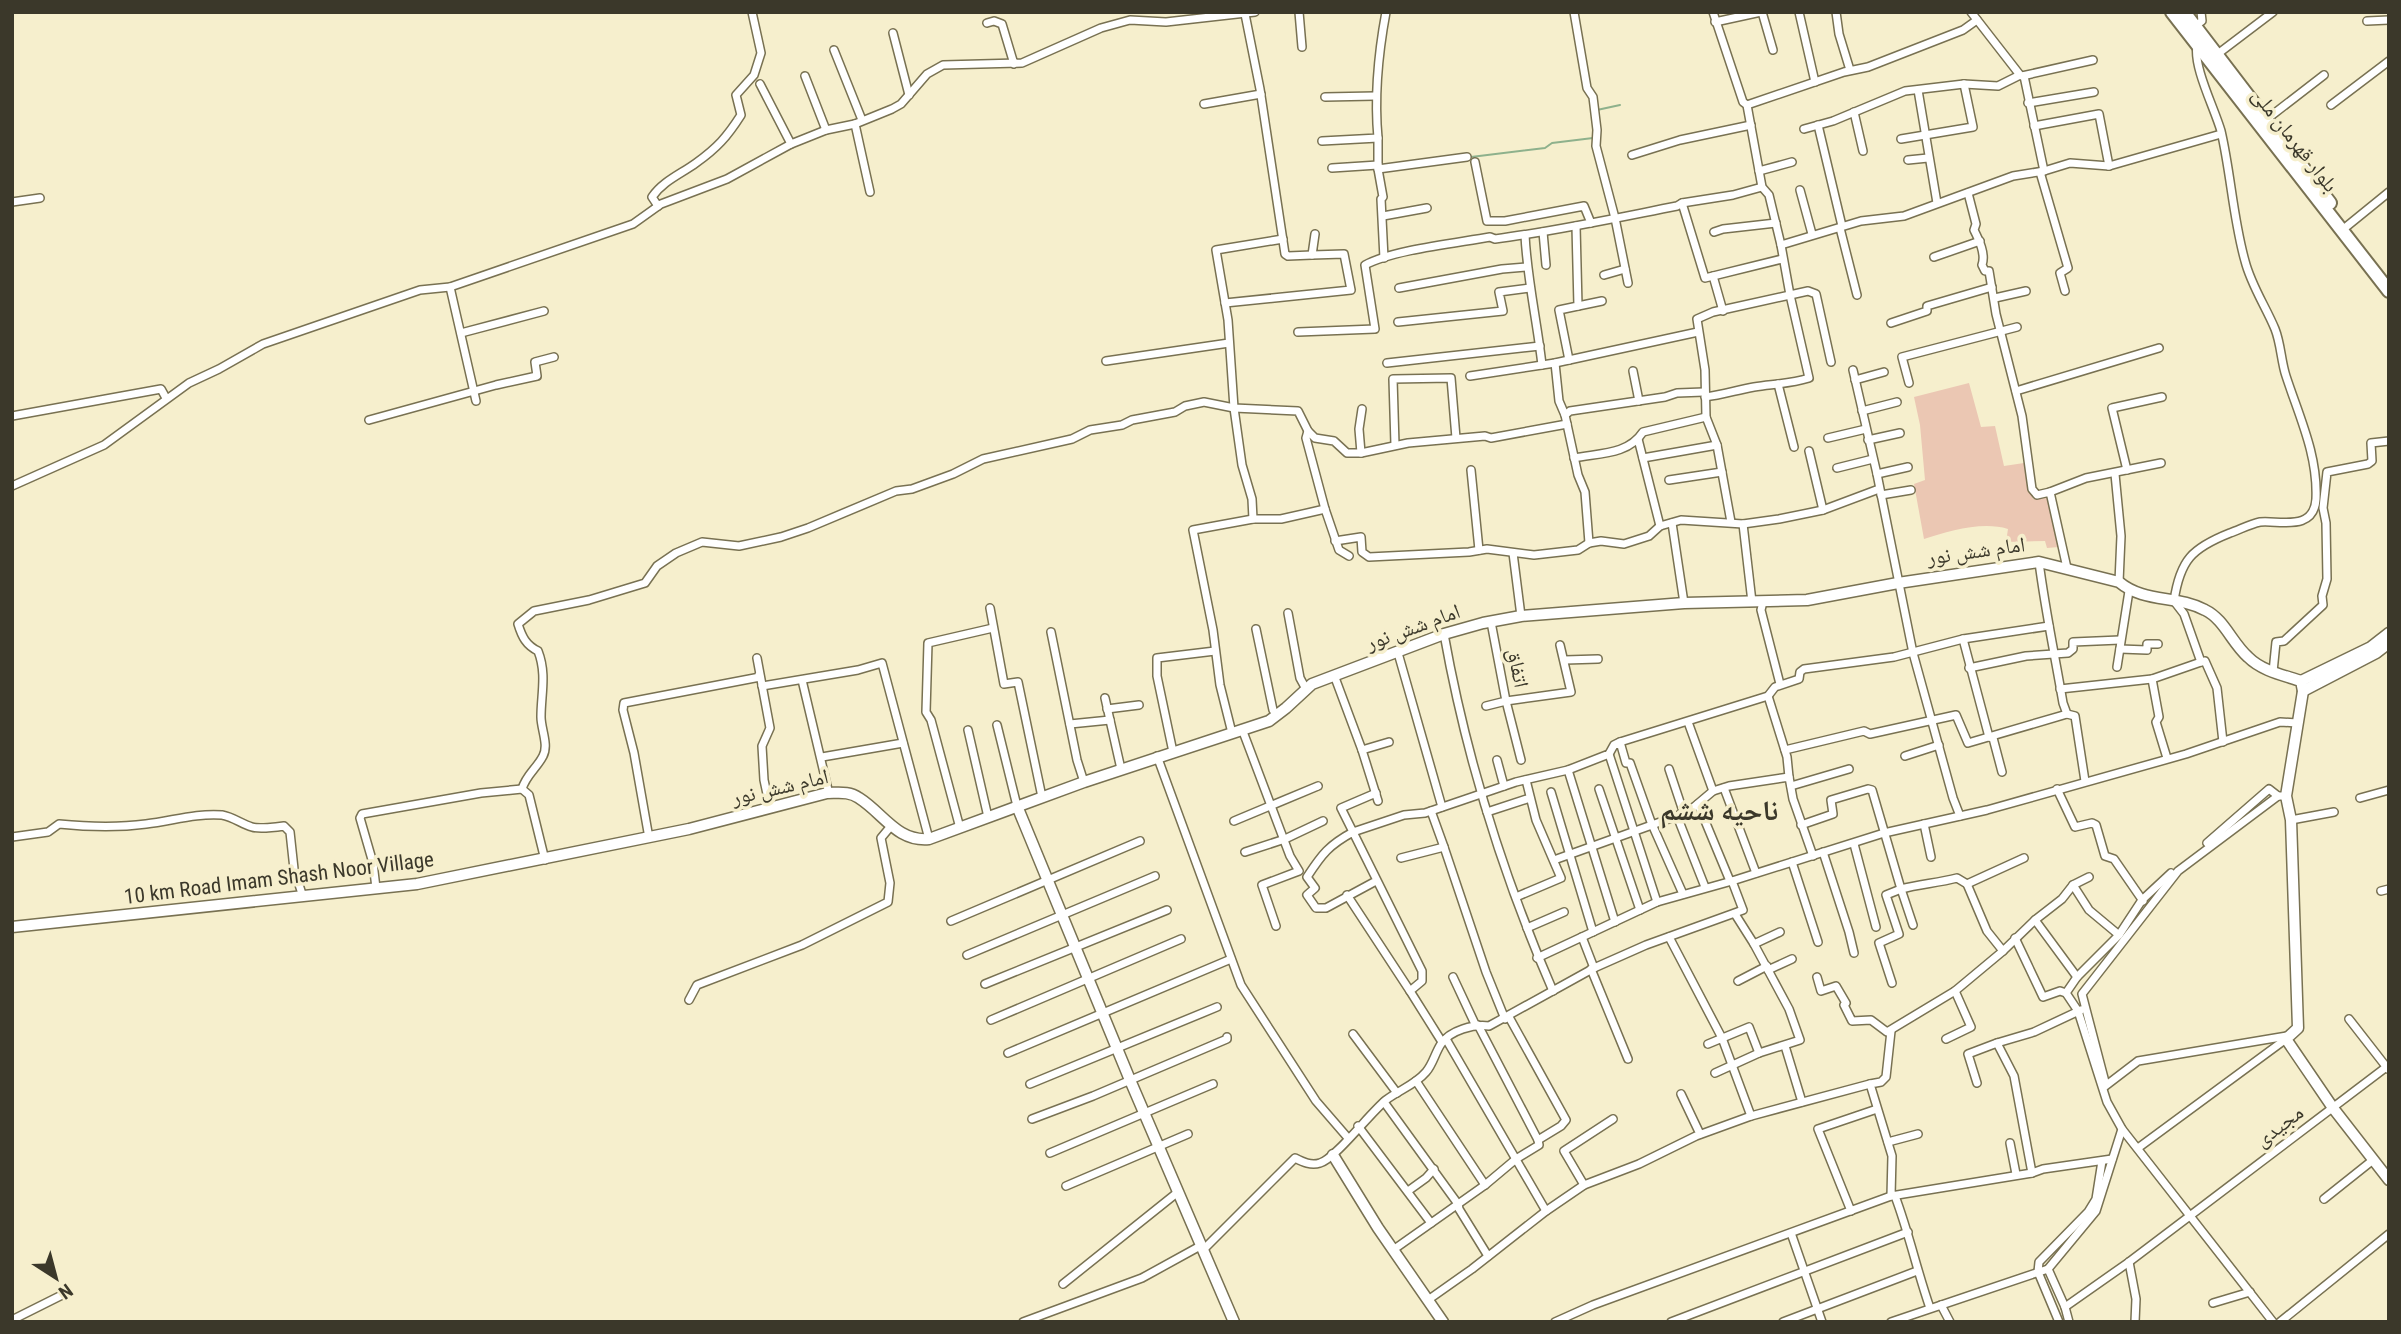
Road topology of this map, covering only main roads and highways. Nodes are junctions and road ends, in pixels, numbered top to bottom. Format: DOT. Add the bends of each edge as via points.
graph roads {
  1 [pos="2172,12"];
  2 [pos="2184,12"];
  3 [pos="2213,58"];
  4 [pos="2344,228"];
  5 [pos="2389,278"];
  6 [pos="2389,290"];
  1 -- 3 [label="highway, بلوار قهرمان ملی"];
  2 -- 3 [label="highway, بلوار قهرمان ملی"];
  3 -- 4 [label="highway, بلوار قهرمان ملی"];
  3 -- 4 [label="highway, بلوار قهرمان ملی" via="2267,119"];
  4 -- 5 [label="highway, بلوار قهرمان ملی"];
  4 -- 6 [label="highway, بلوار قهرمان ملی"];
}
